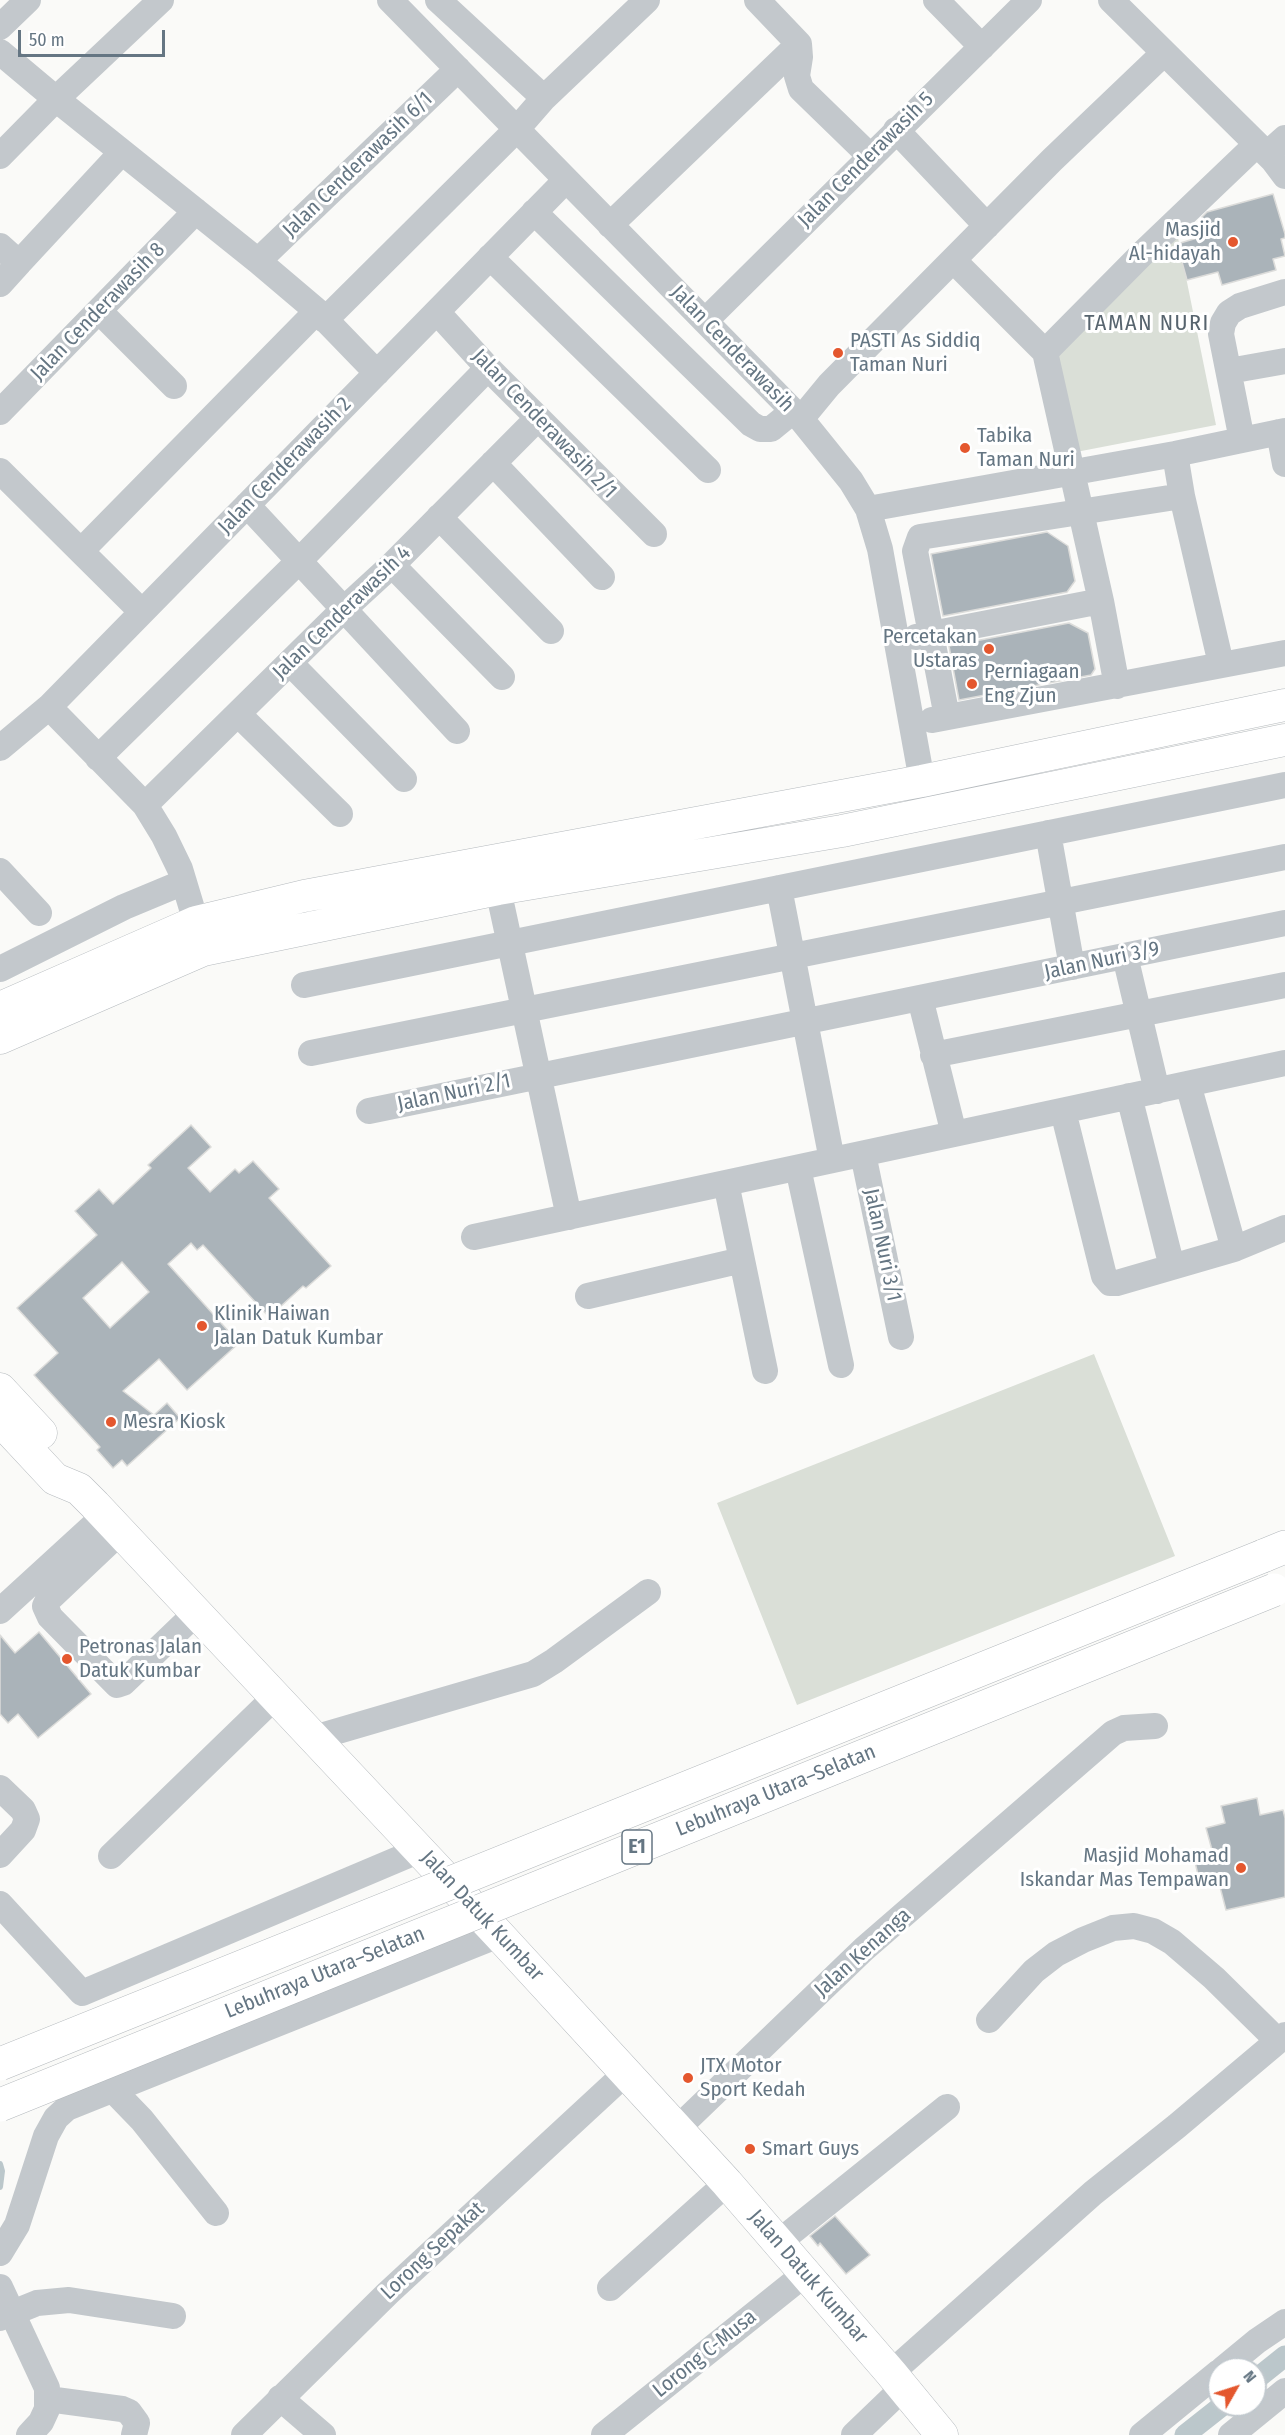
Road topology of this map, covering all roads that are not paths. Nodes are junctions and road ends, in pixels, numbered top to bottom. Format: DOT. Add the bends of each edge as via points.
graph roads {
  1 [pos="28,0"];
  2 [pos="161,0"];
  3 [pos="390,0"];
  4 [pos="436,0"];
  5 [pos="647,0"];
  6 [pos="757,0"];
  7 [pos="936,0"];
  8 [pos="1029,0"];
  9 [pos="1111,0"];
  10 [pos="2,20"];
  11 [pos="413,23"];
  12 [pos="798,44"];
  13 [pos="982,47"];
  14 [pos="0,52"];
  15 [pos="1164,53"];
  16 [pos="458,69"];
  17 [pos="544,98"];
  18 [pos="56,99"];
  19 [pos="517,129"];
  20 [pos="896,130"];
  21 [pos="1269,145"];
  22 [pos="122,152"];
  23 [pos="0,156"];
  24 [pos="870,156"];
  25 [pos="1285,176"];
  26 [pos="566,180"];
  27 [pos="196,211"];
  28 [pos="534,212"];
  29 [pos="610,225"];
  30 [pos="987,226"];
  31 [pos="0,246"];
  32 [pos="490,257"];
  33 [pos="953,260"];
  34 [pos="258,261"];
  35 [pos="19,263"];
  36 [pos="0,284"];
  37 [pos="1285,292"];
  38 [pos="99,311"];
  39 [pos="437,312"];
  40 [pos="321,316"];
  41 [pos="705,321"];
  42 [pos="1045,352"];
  43 [pos="1285,361"];
  44 [pos="489,368"];
  45 [pos="1229,371"];
  46 [pos="377,373"];
  47 [pos="174,386"];
  48 [pos="0,412"];
  49 [pos="797,415"];
  50 [pos="538,418"];
  51 [pos="1282,432"];
  52 [pos="1242,440"];
  53 [pos="1175,454"];
  54 [pos="493,464"];
  55 [pos="1285,464"];
  56 [pos="708,470"];
  57 [pos="0,471"];
  58 [pos="1072,473"];
  59 [pos="1182,496"];
  60 [pos="930,498"];
  61 [pos="247,505"];
  62 [pos="868,509"];
  63 [pos="1081,511"];
  64 [pos="439,517"];
  65 [pos="936,533"];
  66 [pos="654,534"];
  67 [pos="81,551"];
  68 [pos="298,562"];
  69 [pos="392,565"];
  70 [pos="602,577"];
  71 [pos="1101,601"];
  72 [pos="344,609"];
  73 [pos="142,612"];
  74 [pos="551,631"];
  75 [pos="932,634"];
  76 [pos="896,640"];
  77 [pos="1285,652"];
  78 [pos="290,663"];
  79 [pos="1221,664"];
  80 [pos="502,677"];
  81 [pos="1117,686"];
  82 [pos="1285,705"];
  83 [pos="49,707"];
  84 [pos="238,715"];
  85 [pos="947,717"];
  86 [pos="911,724"];
  87 [pos="457,731"];
  88 [pos="1285,741"];
  89 [pos="0,748"];
  90 [pos="98,758"];
  91 [pos="404,779"];
  92 [pos="922,781"];
  93 [pos="1285,785"];
  94 [pos="145,805"];
  95 [pos="340,814"];
  96 [pos="1048,833"];
  97 [pos="1285,857"];
  98 [pos="0,871"];
  99 [pos="184,882"];
  100 [pos="779,888"];
  101 [pos="498,890"];
  102 [pos="1060,902"];
  103 [pos="39,913"];
  104 [pos="196,922"];
  105 [pos="1285,923"];
  106 [pos="510,943"];
  107 [pos="792,956"];
  108 [pos="1125,956"];
  109 [pos="1072,967"];
  110 [pos="0,969"];
  111 [pos="304,985"];
  112 [pos="1285,985"];
  113 [pos="920,998"];
  114 [pos="0,1008"];
  115 [pos="524,1011"];
  116 [pos="1138,1014"];
  117 [pos="805,1022"];
  118 [pos="0,1038"];
  119 [pos="310,1053"];
  120 [pos="933,1055"];
  121 [pos="1285,1063"];
  122 [pos="538,1076"];
  123 [pos="1188,1084"];
  124 [pos="1157,1091"];
  125 [pos="1129,1096"];
  126 [pos="369,1111"];
  127 [pos="1063,1111"];
  128 [pos="954,1134"];
  129 [pos="863,1154"];
  130 [pos="832,1160"];
  131 [pos="798,1168"];
  132 [pos="726,1183"];
  133 [pos="569,1217"];
  134 [pos="1285,1228"];
  135 [pos="474,1237"];
  136 [pos="1234,1249"];
  137 [pos="742,1260"];
  138 [pos="1172,1267"];
  139 [pos="588,1296"];
  140 [pos="901,1337"];
  141 [pos="841,1365"];
  142 [pos="765,1371"];
  143 [pos="0,1389"];
  144 [pos="0,1420"];
  145 [pos="76,1478"];
  146 [pos="112,1524"];
  147 [pos="1274,1552"];
  148 [pos="1280,1588"];
  149 [pos="648,1592"];
  150 [pos="0,1611"];
  151 [pos="195,1614"];
  152 [pos="275,1697"];
  153 [pos="1155,1726"];
  154 [pos="314,1738"];
  155 [pos="0,1788"];
  156 [pos="420,1850"];
  157 [pos="0,1855"];
  158 [pos="111,1856"];
  159 [pos="0,1905"];
  160 [pos="499,1935"];
  161 [pos="989,2020"];
  162 [pos="1282,2038"];
  163 [pos="0,2064"];
  164 [pos="627,2072"];
  165 [pos="113,2090"];
  166 [pos="0,2104"];
  167 [pos="947,2107"];
  168 [pos="678,2128"];
  169 [pos="727,2183"];
  170 [pos="216,2212"];
  171 [pos="779,2242"];
  172 [pos="0,2253"];
  173 [pos="806,2273"];
  174 [pos="0,2287"];
  175 [pos="610,2289"];
  176 [pos="6,2316"];
  177 [pos="173,2316"];
  178 [pos="1285,2322"];
  179 [pos="1238,2357"];
  180 [pos="897,2380"];
  181 [pos="1207,2382"];
  182 [pos="1285,2391"];
  183 [pos="280,2398"];
  184 [pos="48,2399"];
  185 [pos="929,2430"];
  186 [pos="29,2435"];
  187 [pos="134,2435"];
  188 [pos="244,2435"];
  189 [pos="323,2435"];
  190 [pos="604,2435"];
  191 [pos="854,2435"];
  192 [pos="1142,2435"];
  193 [pos="1231,2435"];
  1 -- 10 [label="street"];
  2 -- 18 [label="street"];
  3 -- 11 [label="street, Jalan Cenderawasih"];
  4 -- 11 [label="street"];
  4 -- 17 [label="street"];
  5 -- 17 [label="street"];
  6 -- 12 [label="street"];
  7 -- 13 [label="street"];
  8 -- 13 [label="street, Jalan Cenderawasih 5"];
  9 -- 15 [label="street"];
  11 -- 16 [label="street, Jalan Cenderawasih"];
  12 -- 24 [label="street" via="797,76 801,89"];
  12 -- 29 [label="street"];
  13 -- 20 [label="street, Jalan Cenderawasih 5"];
  14 -- 18 [label="street"];
  15 -- 21 [label="street"];
  15 -- 30 [label="street"];
  16 -- 19 [label="street, Jalan Cenderawasih"];
  16 -- 34 [label="street, Jalan Cenderawasih 6/1"];
  17 -- 19 [label="street"];
  18 -- 22 [label="street"];
  18 -- 23 [label="street"];
  19 -- 26 [label="street, Jalan Cenderawasih"];
  19 -- 40 [label="street"];
  20 -- 24 [label="street, Jalan Cenderawasih 5"];
  20 -- 30 [label="street"];
  21 -- 25 [label="street"];
  21 -- 42 [label="street" via="1144,252"];
  22 -- 27 [label="street"];
  22 -- 35 [label="street"];
  24 -- 41 [label="street, Jalan Cenderawasih 5"];
  26 -- 28 [label="street, Jalan Cenderawasih 2"];
  26 -- 29 [label="street, Jalan Cenderawasih"];
  27 -- 34 [label="street"];
  27 -- 38 [label="street, Jalan Cenderawasih 8"];
  28 -- 32 [label="street, Jalan Cenderawasih 2"];
  28 -- 49 [label="street" via="751,424 771,429"];
  29 -- 41 [label="street, Jalan Cenderawasih"];
  30 -- 33 [label="street"];
  31 -- 35 [label="street"];
  32 -- 39 [label="street, Jalan Cenderawasih 2"];
  32 -- 56 [label="street"];
  33 -- 42 [label="street"];
  33 -- 49 [label="street"];
  34 -- 40 [label="street"];
  35 -- 36 [label="street"];
  37 -- 45 [label="street" via="1229,313 1221,334"];
  38 -- 47 [label="street"];
  38 -- 48 [label="street, Jalan Cenderawasih 8"];
  39 -- 44 [label="street, Jalan Cenderawasih 2/1"];
  39 -- 46 [label="street, Jalan Cenderawasih 2"];
  40 -- 46 [label="street"];
  40 -- 67 [label="street"];
  41 -- 49 [label="street, Jalan Cenderawasih"];
  42 -- 58 [label="street"];
  43 -- 45 [label="street"];
  44 -- 50 [label="street, Jalan Cenderawasih 2/1"];
  44 -- 68 [label="street"];
  45 -- 52 [label="street"];
  46 -- 61 [label="street, Jalan Cenderawasih 2"];
  49 -- 62 [label="street, Jalan Cenderawasih" via="851,481"];
  50 -- 54 [label="street, Jalan Cenderawasih 4"];
  50 -- 66 [label="street, Jalan Cenderawasih 2/1"];
  51 -- 52 [label="street"];
  51 -- 55 [label="street"];
  52 -- 53 [label="street"];
  53 -- 58 [label="street"];
  53 -- 59 [label="street"];
  54 -- 64 [label="street, Jalan Cenderawasih 4"];
  54 -- 70 [label="street"];
  57 -- 67 [label="street"];
  58 -- 60 [label="street"];
  58 -- 63 [label="street"];
  59 -- 63 [label="street"];
  59 -- 79 [label="street"];
  60 -- 62 [label="street"];
  60 -- 65 [label="street"];
  61 -- 68 [label="street"];
  61 -- 73 [label="street, Jalan Cenderawasih 2"];
  62 -- 76 [label="street, Jalan Cenderawasih" via="880,549"];
  63 -- 65 [label="street"];
  63 -- 71 [label="street"];
  64 -- 69 [label="street, Jalan Cenderawasih 4"];
  64 -- 74 [label="street"];
  65 -- 75 [label="street" via="920,537 915,551"];
  67 -- 73 [label="street"];
  68 -- 72 [label="street"];
  68 -- 90 [label="street"];
  69 -- 72 [label="street, Jalan Cenderawasih 4"];
  69 -- 80 [label="street"];
  71 -- 75 [label="street"];
  71 -- 81 [label="street"];
  72 -- 78 [label="street, Jalan Cenderawasih 4"];
  72 -- 87 [label="street"];
  73 -- 83 [label="street, Jalan Cenderawasih 2"];
  75 -- 76 [label="street"];
  75 -- 85 [label="street"];
  76 -- 86 [label="street, Jalan Cenderawasih"];
  77 -- 79 [label="street"];
  78 -- 84 [label="street, Jalan Cenderawasih 4"];
  78 -- 91 [label="street"];
  79 -- 81 [label="street"];
  81 -- 85 [label="street"];
  82 -- 92 [label="main road"];
  83 -- 89 [label="street, Jalan Cenderawasih 2"];
  83 -- 90 [label="street"];
  84 -- 94 [label="street, Jalan Cenderawasih 4"];
  84 -- 95 [label="street"];
  85 -- 86 [label="street"];
  86 -- 92 [label="street, Jalan Cenderawasih"];
  88 -- 101 [label="main road" via="853,829"];
  90 -- 94 [label="street"];
  92 -- 104 [label="main road" via="304,896"];
  93 -- 96 [label="street"];
  94 -- 99 [label="street"];
  96 -- 100 [label="street"];
  96 -- 102 [label="street"];
  97 -- 102 [label="street"];
  98 -- 103 [label="street"];
  99 -- 104 [label="street"];
  99 -- 110 [label="street" via="124,907"];
  100 -- 106 [label="street"];
  100 -- 107 [label="street"];
  101 -- 106 [label="street"];
  101 -- 118 [label="main road" via="204,950"];
  102 -- 107 [label="street"];
  102 -- 109 [label="street"];
  104 -- 114 [label="main road"];
  105 -- 108 [label="street, Jalan Nuri 3/9"];
  106 -- 111 [label="street"];
  106 -- 115 [label="street"];
  107 -- 115 [label="street"];
  107 -- 117 [label="street"];
  108 -- 109 [label="street, Jalan Nuri 3/9"];
  108 -- 116 [label="street"];
  109 -- 113 [label="street, Jalan Nuri 3/9"];
  112 -- 116 [label="street"];
  113 -- 117 [label="street, Jalan Nuri 3/9"];
  113 -- 120 [label="street"];
  115 -- 119 [label="street"];
  115 -- 122 [label="street"];
  116 -- 120 [label="street"];
  116 -- 124 [label="street"];
  117 -- 122 [label="street, Jalan Nuri 2/1"];
  117 -- 130 [label="street"];
  120 -- 128 [label="street"];
  121 -- 123 [label="street"];
  122 -- 126 [label="street, Jalan Nuri 2/1"];
  122 -- 133 [label="street"];
  123 -- 124 [label="street"];
  123 -- 136 [label="street"];
  124 -- 125 [label="street"];
  125 -- 127 [label="street"];
  125 -- 138 [label="street"];
  127 -- 128 [label="street"];
  127 -- 138 [label="street" via="1104,1276 1110,1283 1117,1283"];
  128 -- 129 [label="street"];
  129 -- 130 [label="street"];
  129 -- 140 [label="street, Jalan Nuri 3/1"];
  130 -- 131 [label="street"];
  131 -- 132 [label="street"];
  131 -- 141 [label="street"];
  132 -- 133 [label="street"];
  132 -- 137 [label="street"];
  133 -- 135 [label="street"];
  134 -- 136 [label="street"];
  136 -- 138 [label="street"];
  137 -- 139 [label="street"];
  137 -- 142 [label="street"];
  143 -- 145 [label="main road, Jalan Datuk Kumbar"];
  144 -- 145 [label="main road, Jalan Datuk Kumbar" via="55,1479"];
  145 -- 146 [label="main road, Jalan Datuk Kumbar"];
  146 -- 150 [label="street"];
  146 -- 151 [label="main road, Jalan Datuk Kumbar"];
  146 -- 151 [label="street" via="48,1600 45,1606 50,1617 117,1685"];
  147 -- 163 [label="highway, Lebuhraya Utara–Selatan / E1, bridge"];
  148 -- 166 [label="highway, Lebuhraya Utara–Selatan / E1, bridge"];
  149 -- 154 [label="street" via="533,1674"];
  151 -- 152 [label="main road, Jalan Datuk Kumbar"];
  152 -- 154 [label="main road, Jalan Datuk Kumbar"];
  152 -- 158 [label="street"];
  153 -- 168 [label="street, Jalan Kenanga" via="1124,1728 1113,1733 864,1949"];
  154 -- 156 [label="main road, Jalan Datuk Kumbar"];
  155 -- 157 [label="street" via="27,1819 23,1830"];
  156 -- 159 [label="street" via="82,1993"];
  156 -- 160 [label="main road, Jalan Datuk Kumbar"];
  160 -- 164 [label="main road, Jalan Datuk Kumbar"];
  160 -- 165 [label="street"];
  161 -- 162 [label="street" via="1034,1971 1056,1954 1113,1928 1134,1926 1172,1942"];
  162 -- 180 [label="street" via="1093,2193"];
  164 -- 168 [label="main road, Jalan Datuk Kumbar"];
  164 -- 183 [label="street, Lorong Sepakat"];
  165 -- 170 [label="street"];
  165 -- 172 [label="street" via="68,2108 56,2118 40,2153 17,2225"];
  167 -- 171 [label="street"];
  168 -- 169 [label="main road, Jalan Datuk Kumbar"];
  169 -- 171 [label="main road, Jalan Datuk Kumbar"];
  169 -- 175 [label="street"];
  171 -- 173 [label="main road, Jalan Datuk Kumbar"];
  173 -- 180 [label="main road, Jalan Datuk Kumbar"];
  173 -- 190 [label="street, Lorong C-Musa"];
  174 -- 176 [label="street"];
  176 -- 177 [label="street" via="37,2303 69,2300"];
  176 -- 184 [label="street" via="42,2375"];
  178 -- 179 [label="street"];
  180 -- 185 [label="main road, Jalan Datuk Kumbar"];
  180 -- 191 [label="street"];
  181 -- 192 [label="street"];
  182 -- 193 [label="street"];
  183 -- 188 [label="street, Lorong Sepakat"];
  183 -- 189 [label="street"];
  184 -- 186 [label="street" via="41,2422"];
  184 -- 187 [label="street" via="122,2409 137,2423"];
}
